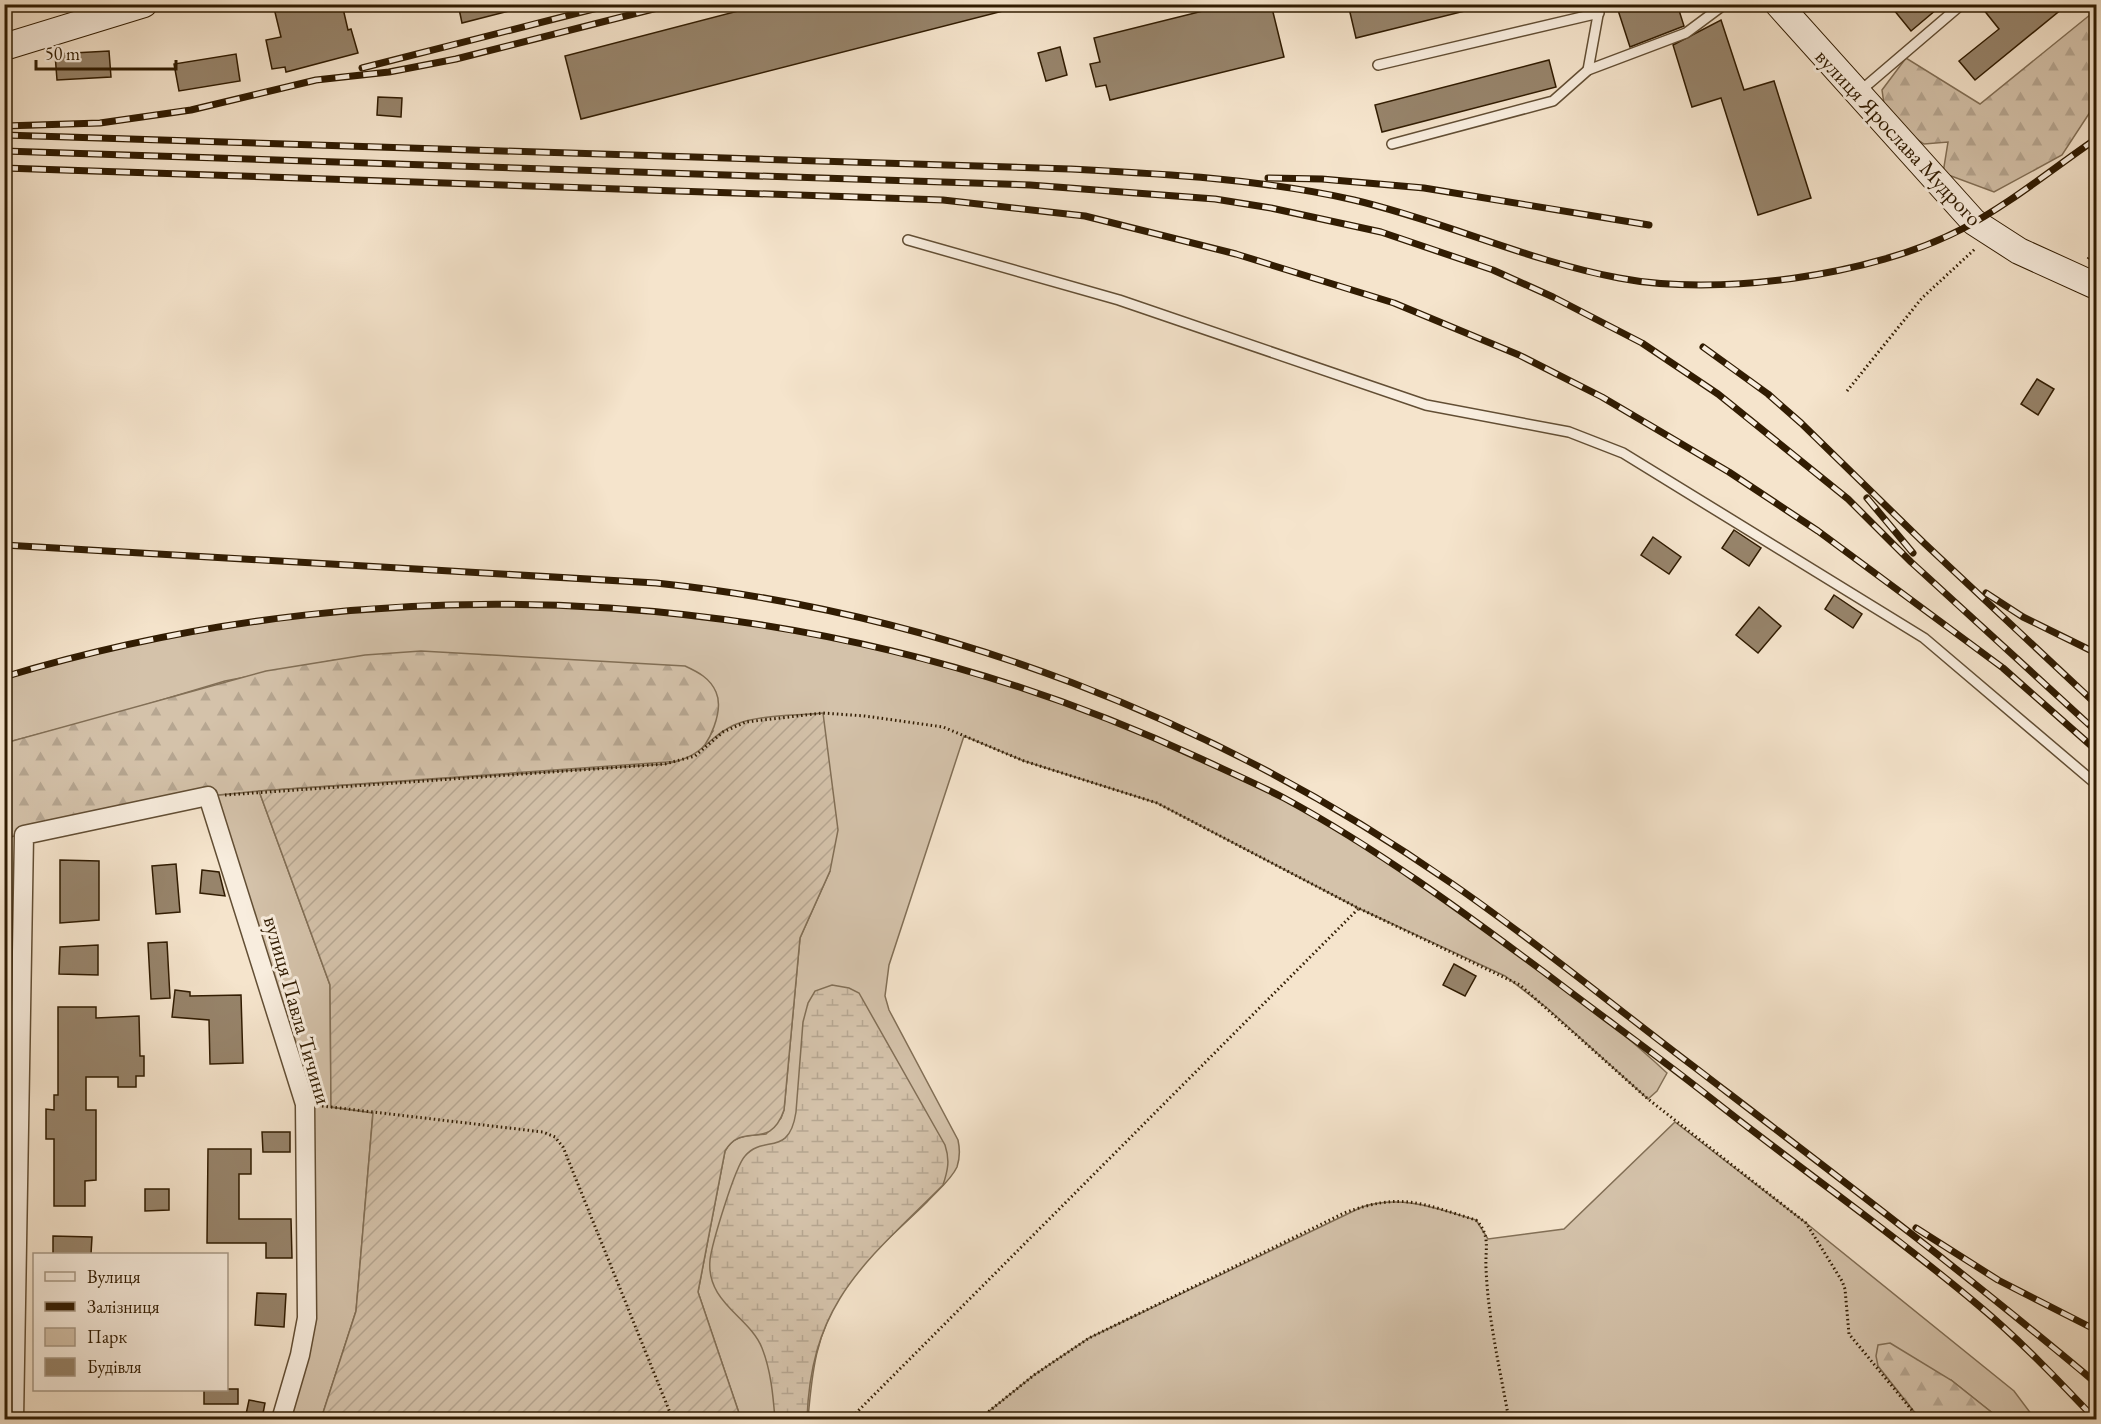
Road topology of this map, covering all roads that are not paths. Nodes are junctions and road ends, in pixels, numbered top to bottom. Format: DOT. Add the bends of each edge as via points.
graph roads {
  1 [pos="144,4"];
  2 [pos="1725,4"];
  3 [pos="1778,4"];
  4 [pos="1962,4"];
  5 [pos="1599,9"];
  6 [pos="4,47"];
  7 [pos="1378,64"];
  8 [pos="1588,70"];
  9 [pos="1856,94"];
  10 [pos="1392,144"];
  11 [pos="908,240"];
  12 [pos="2097,286"];
  13 [pos="2097,784"];
  14 [pos="14,1419"];
  15 [pos="281,1419"];
  1 -- 6 [label="street"];
  2 -- 8 [label="lane" via="1686,33"];
  3 -- 9 [label="street, вулиця Ярослава Мудрого"];
  4 -- 9 [label="lane"];
  5 -- 7 [label="lane"];
  5 -- 8 [label="lane"];
  8 -- 10 [label="lane" via="1553,101"];
  9 -- 12 [label="street, вулиця Ярослава Мудрого" via="1974,222 2065,273"];
  11 -- 13 [label="lane" via="1119,300 1426,405 1569,432 1623,453 1924,638"];
  14 -- 15 [label="street, вулиця Павла Тичини" via="24,836 208,796 305,1104 307,1318"];
}
